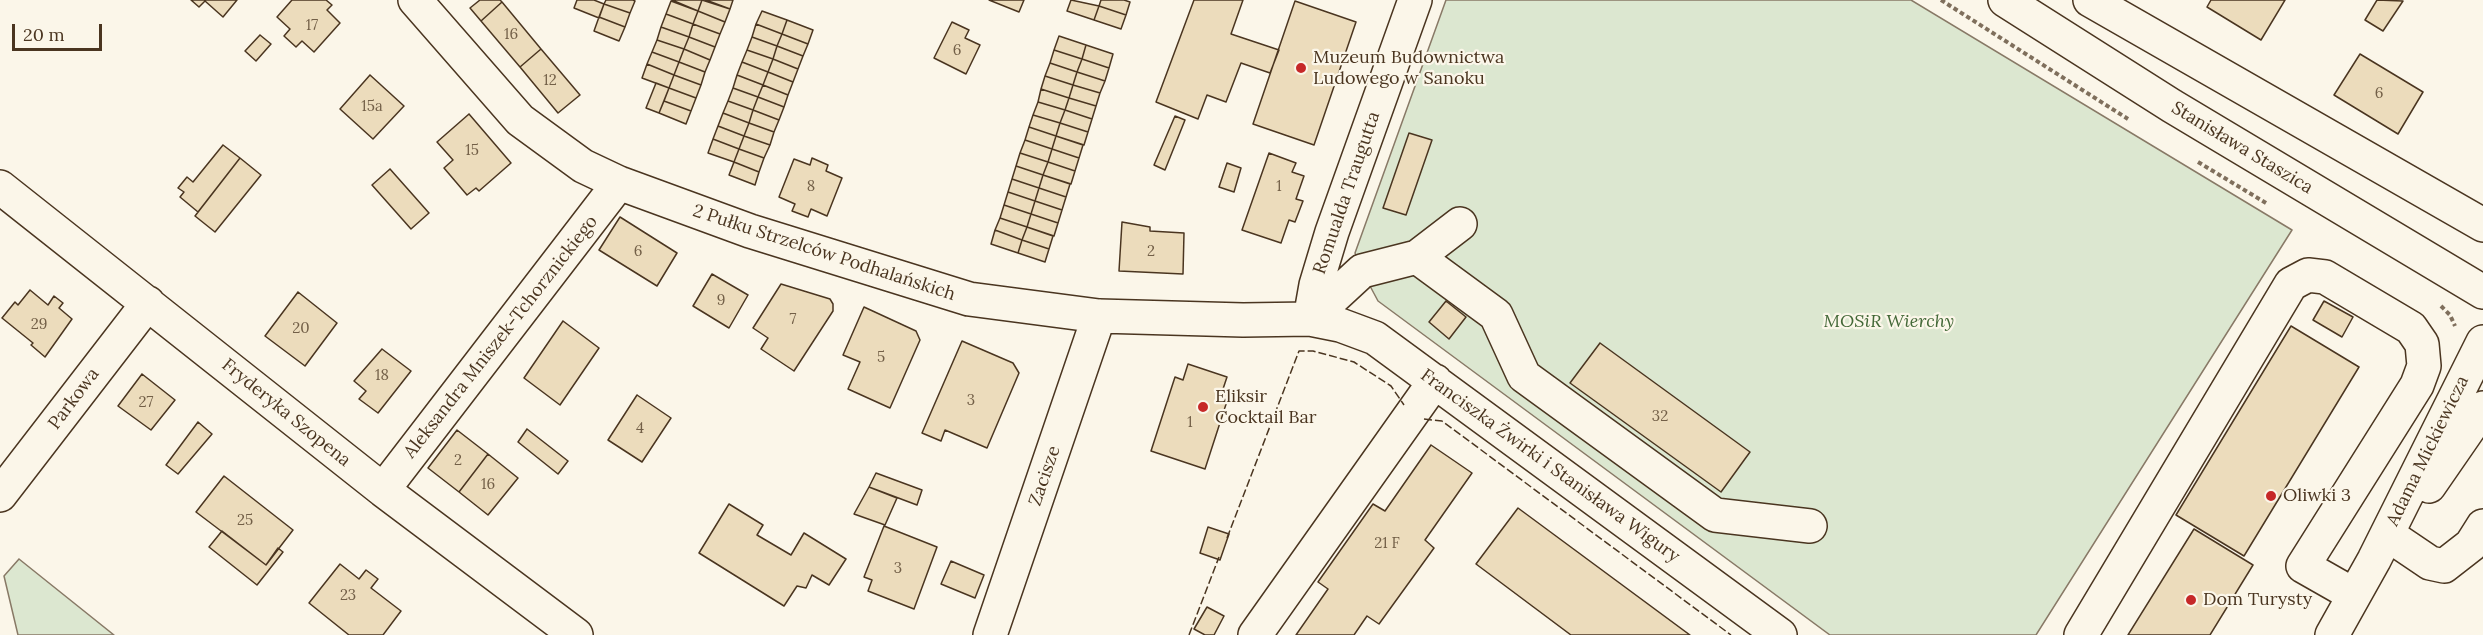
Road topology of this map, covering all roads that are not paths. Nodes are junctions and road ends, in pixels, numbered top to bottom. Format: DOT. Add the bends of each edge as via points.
graph roads {
  1 [pos="415,0"];
  2 [pos="1415,0"];
  3 [pos="2005,0"];
  4 [pos="2090,0"];
  5 [pos="619,183"];
  6 [pos="0,187"];
  7 [pos="1460,224"];
  8 [pos="2483,225"];
  9 [pos="1417,257"];
  10 [pos="2483,292"];
  11 [pos="148,303"];
  12 [pos="1099,316"];
  13 [pos="1310,319"];
  14 [pos="2483,342"];
  15 [pos="1436,381"];
  16 [pos="2483,408"];
  17 [pos="383,490"];
  18 [pos="0,495"];
  19 [pos="1810,526"];
  20 [pos="2483,526"];
  21 [pos="2383,549"];
  22 [pos="2354,595"];
  23 [pos="576,635"];
  24 [pos="990,635"];
  25 [pos="1255,635"];
  26 [pos="1780,635"];
  27 [pos="2081,635"];
  28 [pos="2332,635"];
  1 -- 5 [label="street, 2 Pułku Strzelców Podhalańskich" via="520,120 583,166"];
  2 -- 13 [label="street, Romualda Traugutta" via="1332,232"];
  3 -- 10 [label="street, Stanisława Staszica" via="2172,106"];
  4 -- 8 [label="street"];
  5 -- 12 [label="street, 2 Pułku Strzelców Podhalańskich" via="750,231 969,299"];
  5 -- 17 [label="street, Aleksandra Mniszek-Tchorznickiego"];
  6 -- 11 [label="street, Fryderyka Szopena"];
  7 -- 9 [label="street"];
  9 -- 13 [label="street" via="1362,271"];
  9 -- 19 [label="street" via="1496,315 1524,376 1715,515"];
  11 -- 17 [label="street, Fryderyka Szopena"];
  11 -- 18 [label="street, Parkowa"];
  12 -- 13 [label="street, 2 Pułku Strzelców Podhalańskich"];
  12 -- 24 [label="street, Zacisze"];
  13 -- 15 [label="street, Franciszka Żwirki i Stanisława Wigury" via="1375,338"];
  14 -- 21 [label="street, Adama Mickiewicza"];
  15 -- 25 [label="street"];
  15 -- 26 [label="street, Franciszka Żwirki i Stanisława Wigury"];
  16 -- 21 [label="street, Adama Mickiewicza"];
  17 -- 23 [label="street, Fryderyka Szopena"];
  20 -- 21 [label="street" via="2471,545 2444,566"];
  21 -- 22 [label="street, Adama Mickiewicza"];
  22 -- 27 [label="street" via="2303,566 2417,385 2424,366 2422,344 2411,328 2325,276 2308,275 2291,284"];
  22 -- 28 [label="street, Adama Mickiewicza"];
}
